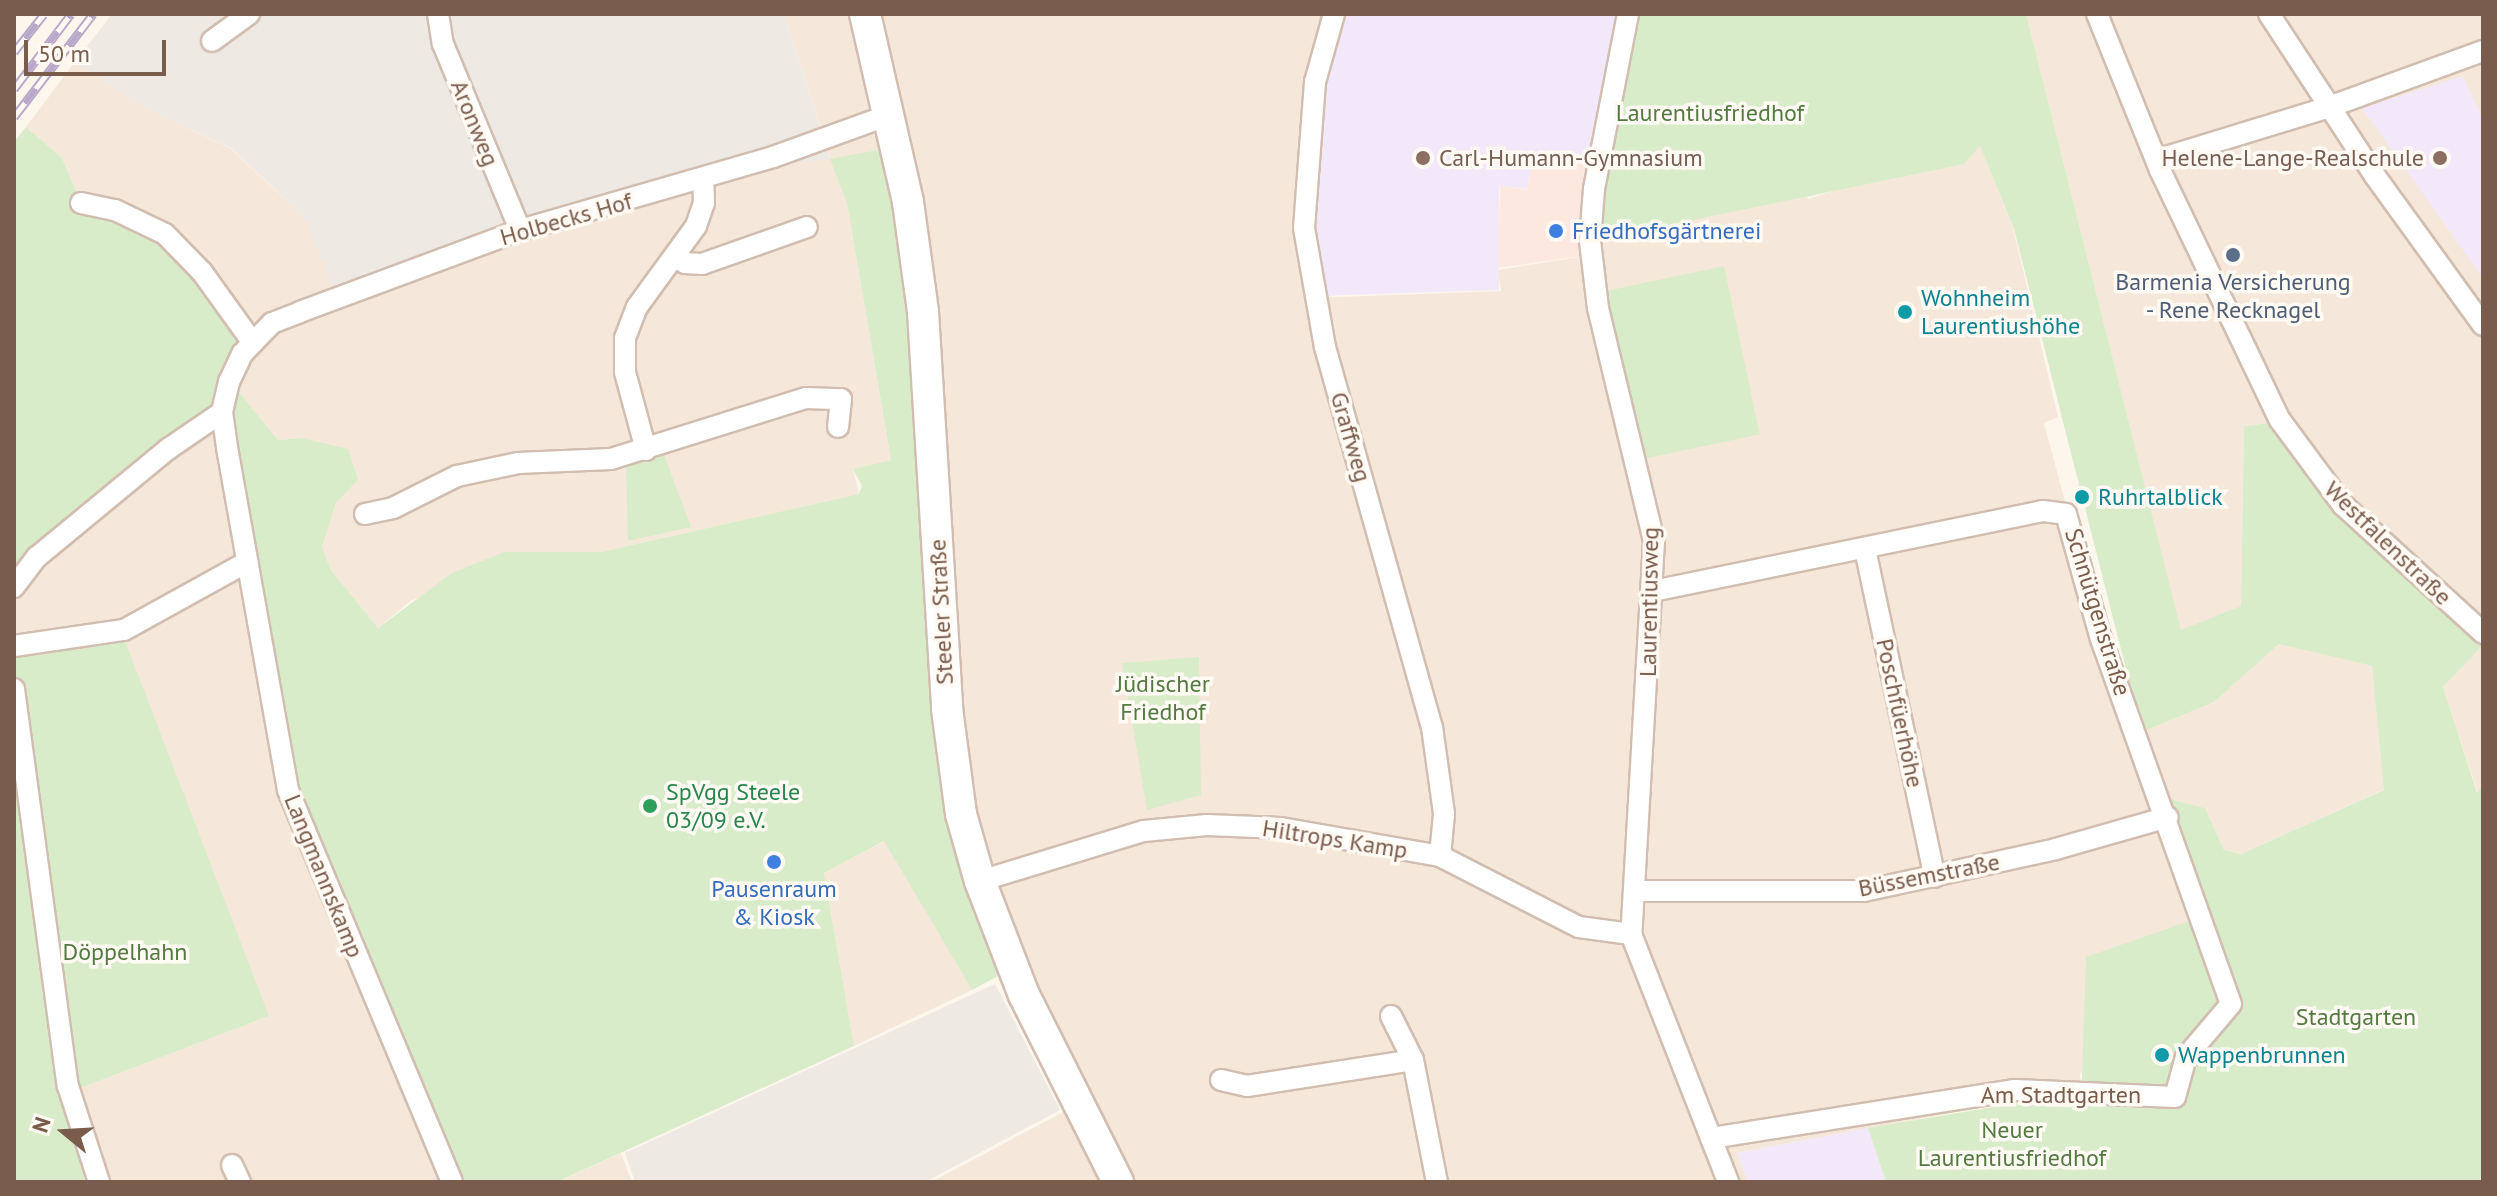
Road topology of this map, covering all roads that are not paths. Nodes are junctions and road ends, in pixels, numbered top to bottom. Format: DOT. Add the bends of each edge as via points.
graph roads {
  1 [pos="249,14"];
  2 [pos="438,14"];
  3 [pos="865,14"];
  4 [pos="1334,14"];
  5 [pos="1628,14"];
  6 [pos="2097,14"];
  7 [pos="2269,14"];
  8 [pos="212,41"];
  9 [pos="2483,51"];
  10 [pos="2329,107"];
  11 [pos="889,115"];
  12 [pos="2156,160"];
  13 [pos="703,179"];
  14 [pos="81,203"];
  15 [pos="807,227"];
  16 [pos="520,230"];
  17 [pos="675,256"];
  18 [pos="2483,325"];
  19 [pos="253,343"];
  20 [pos="222,412"];
  21 [pos="838,427"];
  22 [pos="646,450"];
  23 [pos="365,514"];
  24 [pos="1865,549"];
  25 [pos="247,562"];
  26 [pos="14,587"];
  27 [pos="1653,591"];
  28 [pos="2483,633"];
  29 [pos="14,646"];
  30 [pos="14,689"];
  31 [pos="2168,817"];
  32 [pos="1440,856"];
  33 [pos="1935,877"];
  34 [pos="980,881"];
  35 [pos="1636,891"];
  36 [pos="1631,934"];
  37 [pos="1391,1016"];
  38 [pos="1413,1060"];
  39 [pos="1221,1080"];
  40 [pos="2175,1097"];
  41 [pos="1711,1138"];
  42 [pos="99,1182"];
  43 [pos="452,1182"];
  44 [pos="1118,1182"];
  45 [pos="1437,1182"];
  46 [pos="1727,1182"];
  1 -- 8 [label="street"];
  2 -- 16 [label="street, Aronweg" via="443,44"];
  3 -- 11 [label="main road, Steeler Straße"];
  4 -- 32 [label="street, Graffweg" via="1315,82 1304,228 1325,347 1432,727 1444,814"];
  5 -- 27 [label="street, Laurentiusweg" via="1594,189 1590,241 1598,308 1652,521"];
  6 -- 12 [label="street, Westfalenstraße"];
  7 -- 10 [label="street"];
  9 -- 10 [label="street"];
  10 -- 12 [label="street"];
  10 -- 18 [label="street"];
  11 -- 13 [label="street, Holbecks Hof"];
  11 -- 34 [label="main road, Steeler Straße" via="923,312 952,767"];
  12 -- 28 [label="street, Westfalenstraße" via="2280,420 2310,465 2343,505"];
  13 -- 16 [label="street, Holbecks Hof"];
  13 -- 17 [label="street" via="704,203 696,226"];
  14 -- 19 [label="street" via="115,210 165,234 202,272"];
  15 -- 17 [label="street" via="702,264"];
  16 -- 19 [label="street, Holbecks Hof" via="272,323"];
  17 -- 22 [label="street" via="637,307 625,338 625,372"];
  19 -- 20 [label="street, Holbecks Hof" via="229,382"];
  20 -- 25 [label="street, Langmannskamp"];
  20 -- 26 [label="street" via="168,449 37,557"];
  21 -- 22 [label="street" via="841,399 806,398"];
  22 -- 23 [label="street" via="611,459 502,466 457,476 393,508"];
  24 -- 27 [label="street, Schnütgenstraße"];
  24 -- 31 [label="street, Schnütgenstraße" via="2043,511 2066,514 2101,639"];
  24 -- 33 [label="street, Poschfüerhöhe"];
  25 -- 29 [label="street" via="124,630"];
  25 -- 43 [label="street, Langmannskamp" via="297,818"];
  27 -- 35 [label="street, Laurentiusweg"];
  30 -- 42 [label="street" via="68,1086"];
  31 -- 33 [label="street, Büssemstraße"];
  31 -- 40 [label="street, Schnütgenstraße" via="2231,1004 2186,1057"];
  32 -- 34 [label="street, Hiltrops Kamp" via="1312,831 1207,825 1144,831"];
  32 -- 36 [label="street, Hiltrops Kamp" via="1579,927"];
  33 -- 35 [label="street, Büssemstraße" via="1864,891"];
  34 -- 44 [label="main road, Steeler Straße" via="1024,995"];
  35 -- 36 [label="street, Laurentiusweg"];
  36 -- 41 [label="street, Laurentiusweg"];
  37 -- 38 [label="street"];
  38 -- 39 [label="street" via="1247,1086"];
  38 -- 45 [label="street"];
  40 -- 41 [label="street, Am Stadtgarten" via="2001,1091"];
  41 -- 46 [label="street, Laurentiusweg"];
}
